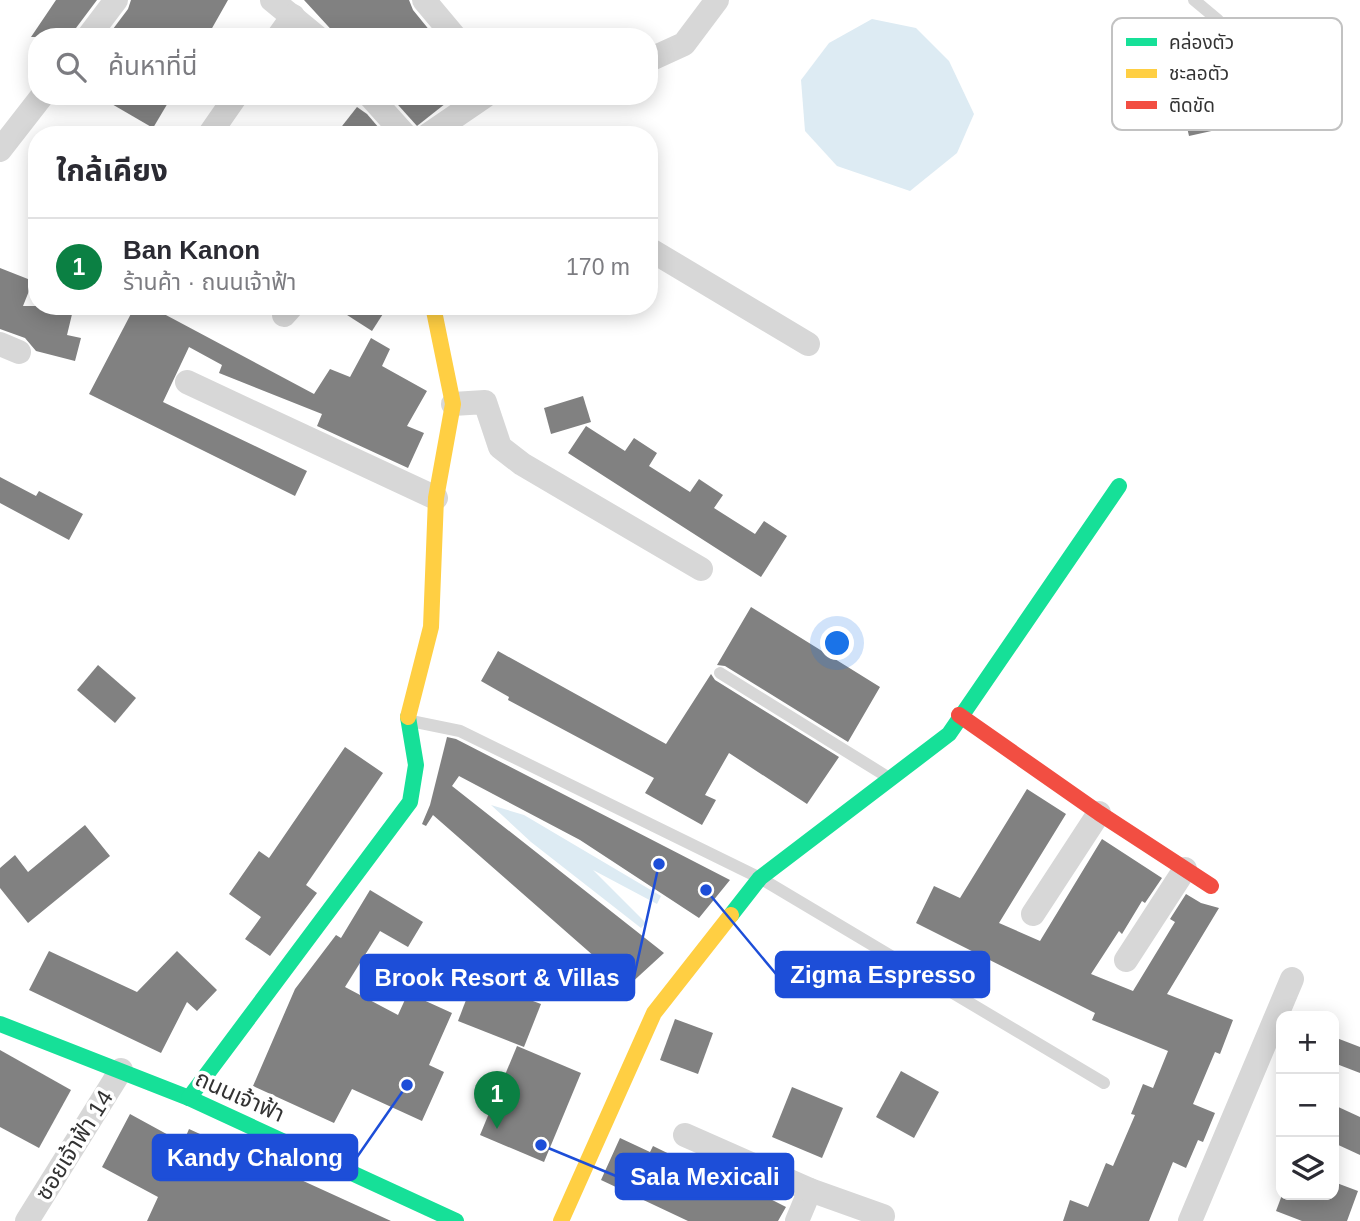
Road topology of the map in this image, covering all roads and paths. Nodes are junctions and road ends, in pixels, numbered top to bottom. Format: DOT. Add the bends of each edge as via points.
graph roads {
  1 [pos="116,0"];
  2 [pos="272,0"];
  3 [pos="424,0"];
  4 [pos="717,0"];
  5 [pos="1194,0"];
  6 [pos="293,16"];
  7 [pos="1216,18"];
  8 [pos="95,28"];
  9 [pos="284,28"];
  10 [pos="307,28"];
  11 [pos="447,28"];
  12 [pos="658,57"];
  13 [pos="35,105"];
  14 [pos="230,105"];
  15 [pos="378,105"];
  16 [pos="474,105"];
  17 [pos="215,126"];
  18 [pos="397,126"];
  19 [pos="450,126"];
  20 [pos="0,150"];
  21 [pos="658,254"];
  22 [pos="435,315"];
  23 [pos="808,344"];
  24 [pos="187,382"];
  25 [pos="453,404"];
  26 [pos="1119,486"];
  27 [pos="436,498"];
  28 [pos="701,569"];
  29 [pos="720,673"];
  30 [pos="959,715"];
  31 [pos="407,721"];
  32 [pos="890,778"];
  33 [pos="1099,813"];
  34 [pos="1185,869"];
  35 [pos="760,878"];
  36 [pos="1211,886"];
  37 [pos="1034,914"];
  38 [pos="1126,960"];
  39 [pos="1292,979"];
  40 [pos="0,1024"];
  41 [pos="121,1070"];
  42 [pos="1104,1083"];
  43 [pos="189,1098"];
  44 [pos="685,1135"];
  45 [pos="810,1190"];
  46 [pos="883,1216"];
  47 [pos="27,1221"];
  48 [pos="456,1221"];
  49 [pos="561,1221"];
  50 [pos="797,1221"];
  51 [pos="1190,1221"];
  1 -- 8 [label="street"];
  2 -- 6 [label="street"];
  3 -- 11 [label="street"];
  4 -- 12 [label="street" via="684,44"];
  5 -- 7 [label="lane"];
  6 -- 9 [label="street"];
  6 -- 10 [label="street"];
  13 -- 20 [label="street"];
  14 -- 17 [label="street"];
  15 -- 18 [label="street"];
  16 -- 19 [label="street"];
  21 -- 23 [label="street"];
  22 -- 25 [label="street"];
  24 -- 27 [label="street"];
  25 -- 27 [label="street"];
  25 -- 28 [label="street" via="485,402 500,447"];
  26 -- 30 [label="street"];
  27 -- 31 [label="street" via="431,627"];
  29 -- 32 [label="lane"];
  30 -- 32 [label="street" via="949,734"];
  30 -- 33 [label="street"];
  31 -- 35 [label="lane" via="460,731"];
  31 -- 43 [label="street" via="416,765 410,802"];
  32 -- 35 [label="street"];
  33 -- 34 [label="street"];
  33 -- 37 [label="street"];
  34 -- 36 [label="street"];
  34 -- 38 [label="street"];
  35 -- 42 [label="lane"];
  35 -- 49 [label="street" via="654,1013"];
  39 -- 51 [label="street"];
  40 -- 41 [label="street, ถนนเจ้าฟ้า"];
  41 -- 43 [label="street, ถนนเจ้าฟ้า"];
  41 -- 47 [label="street, ซอยเจ้าฟ้า 14"];
  43 -- 48 [label="street, ถนนเจ้าฟ้า"];
  44 -- 45 [label="street"];
  45 -- 46 [label="street"];
  45 -- 50 [label="street"];
}
